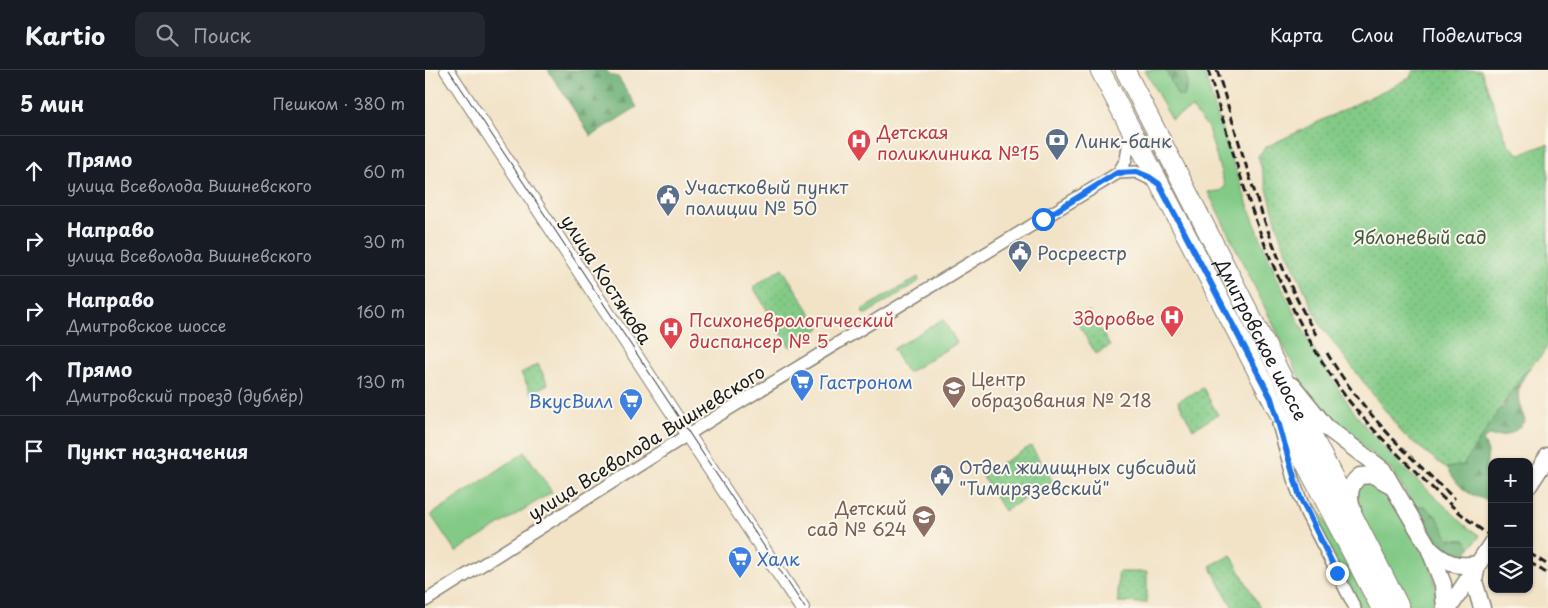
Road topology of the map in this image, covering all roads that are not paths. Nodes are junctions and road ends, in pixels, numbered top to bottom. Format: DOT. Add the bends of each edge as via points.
graph roads {
  1 [pos="447,70"];
  2 [pos="1100,70"];
  3 [pos="1125,70"];
  4 [pos="1155,129"];
  5 [pos="1133,133"];
  6 [pos="1117,173"];
  7 [pos="1159,184"];
  8 [pos="1278,366"];
  9 [pos="1271,398"];
  10 [pos="687,435"];
  11 [pos="1548,456"];
  12 [pos="1533,478"];
  13 [pos="1391,485"];
  14 [pos="1358,527"];
  15 [pos="1429,548"];
  16 [pos="1488,548"];
  17 [pos="1479,561"];
  18 [pos="425,601"];
  19 [pos="802,608"];
  20 [pos="1355,608"];
  21 [pos="1381,608"];
  22 [pos="1400,608"];
  23 [pos="1445,608"];
  24 [pos="1449,608"];
  25 [pos="1482,608"];
  1 -- 10 [label="street, улица Костякова"];
  2 -- 5 [label="main road, Дмитровское шоссе"];
  3 -- 4 [label="main road, Дмитровское шоссе"];
  4 -- 5 [label="street" via="1156,138 1151,143 1141,144"];
  4 -- 8 [label="main road, Дмитровское шоссе"];
  5 -- 6 [label="street, улица Всеволода Вишневского" via="1126,160"];
  5 -- 7 [label="main road, Дмитровское шоссе"];
  6 -- 7 [label="street" via="1137,172"];
  6 -- 10 [label="street, улица Всеволода Вишневского"];
  7 -- 9 [label="main road, Дмитровское шоссе"];
  8 -- 13 [label="main road" via="1326,427 1383,470"];
  8 -- 14 [label="main road, Дмитровское шоссе"];
  9 -- 20 [label="street" via="1303,505"];
  9 -- 21 [label="main road, Дмитровское шоссе"];
  10 -- 18 [label="street, улица Всеволода Вишневского"];
  10 -- 19 [label="street, улица Костякова"];
  11 -- 12 [label="main road"];
  13 -- 14 [label="main road" via="1373,475 1356,479 1349,492"];
  13 -- 15 [label="main road"];
  14 -- 22 [label="main road, Дмитровское шоссе"];
  15 -- 17 [label="main road" via="1452,564 1465,566"];
  15 -- 23 [label="main road" via="1443,584"];
  16 -- 17 [label="main road"];
  17 -- 24 [label="main road"];
  17 -- 25 [label="main road" via="1474,580"];
}
